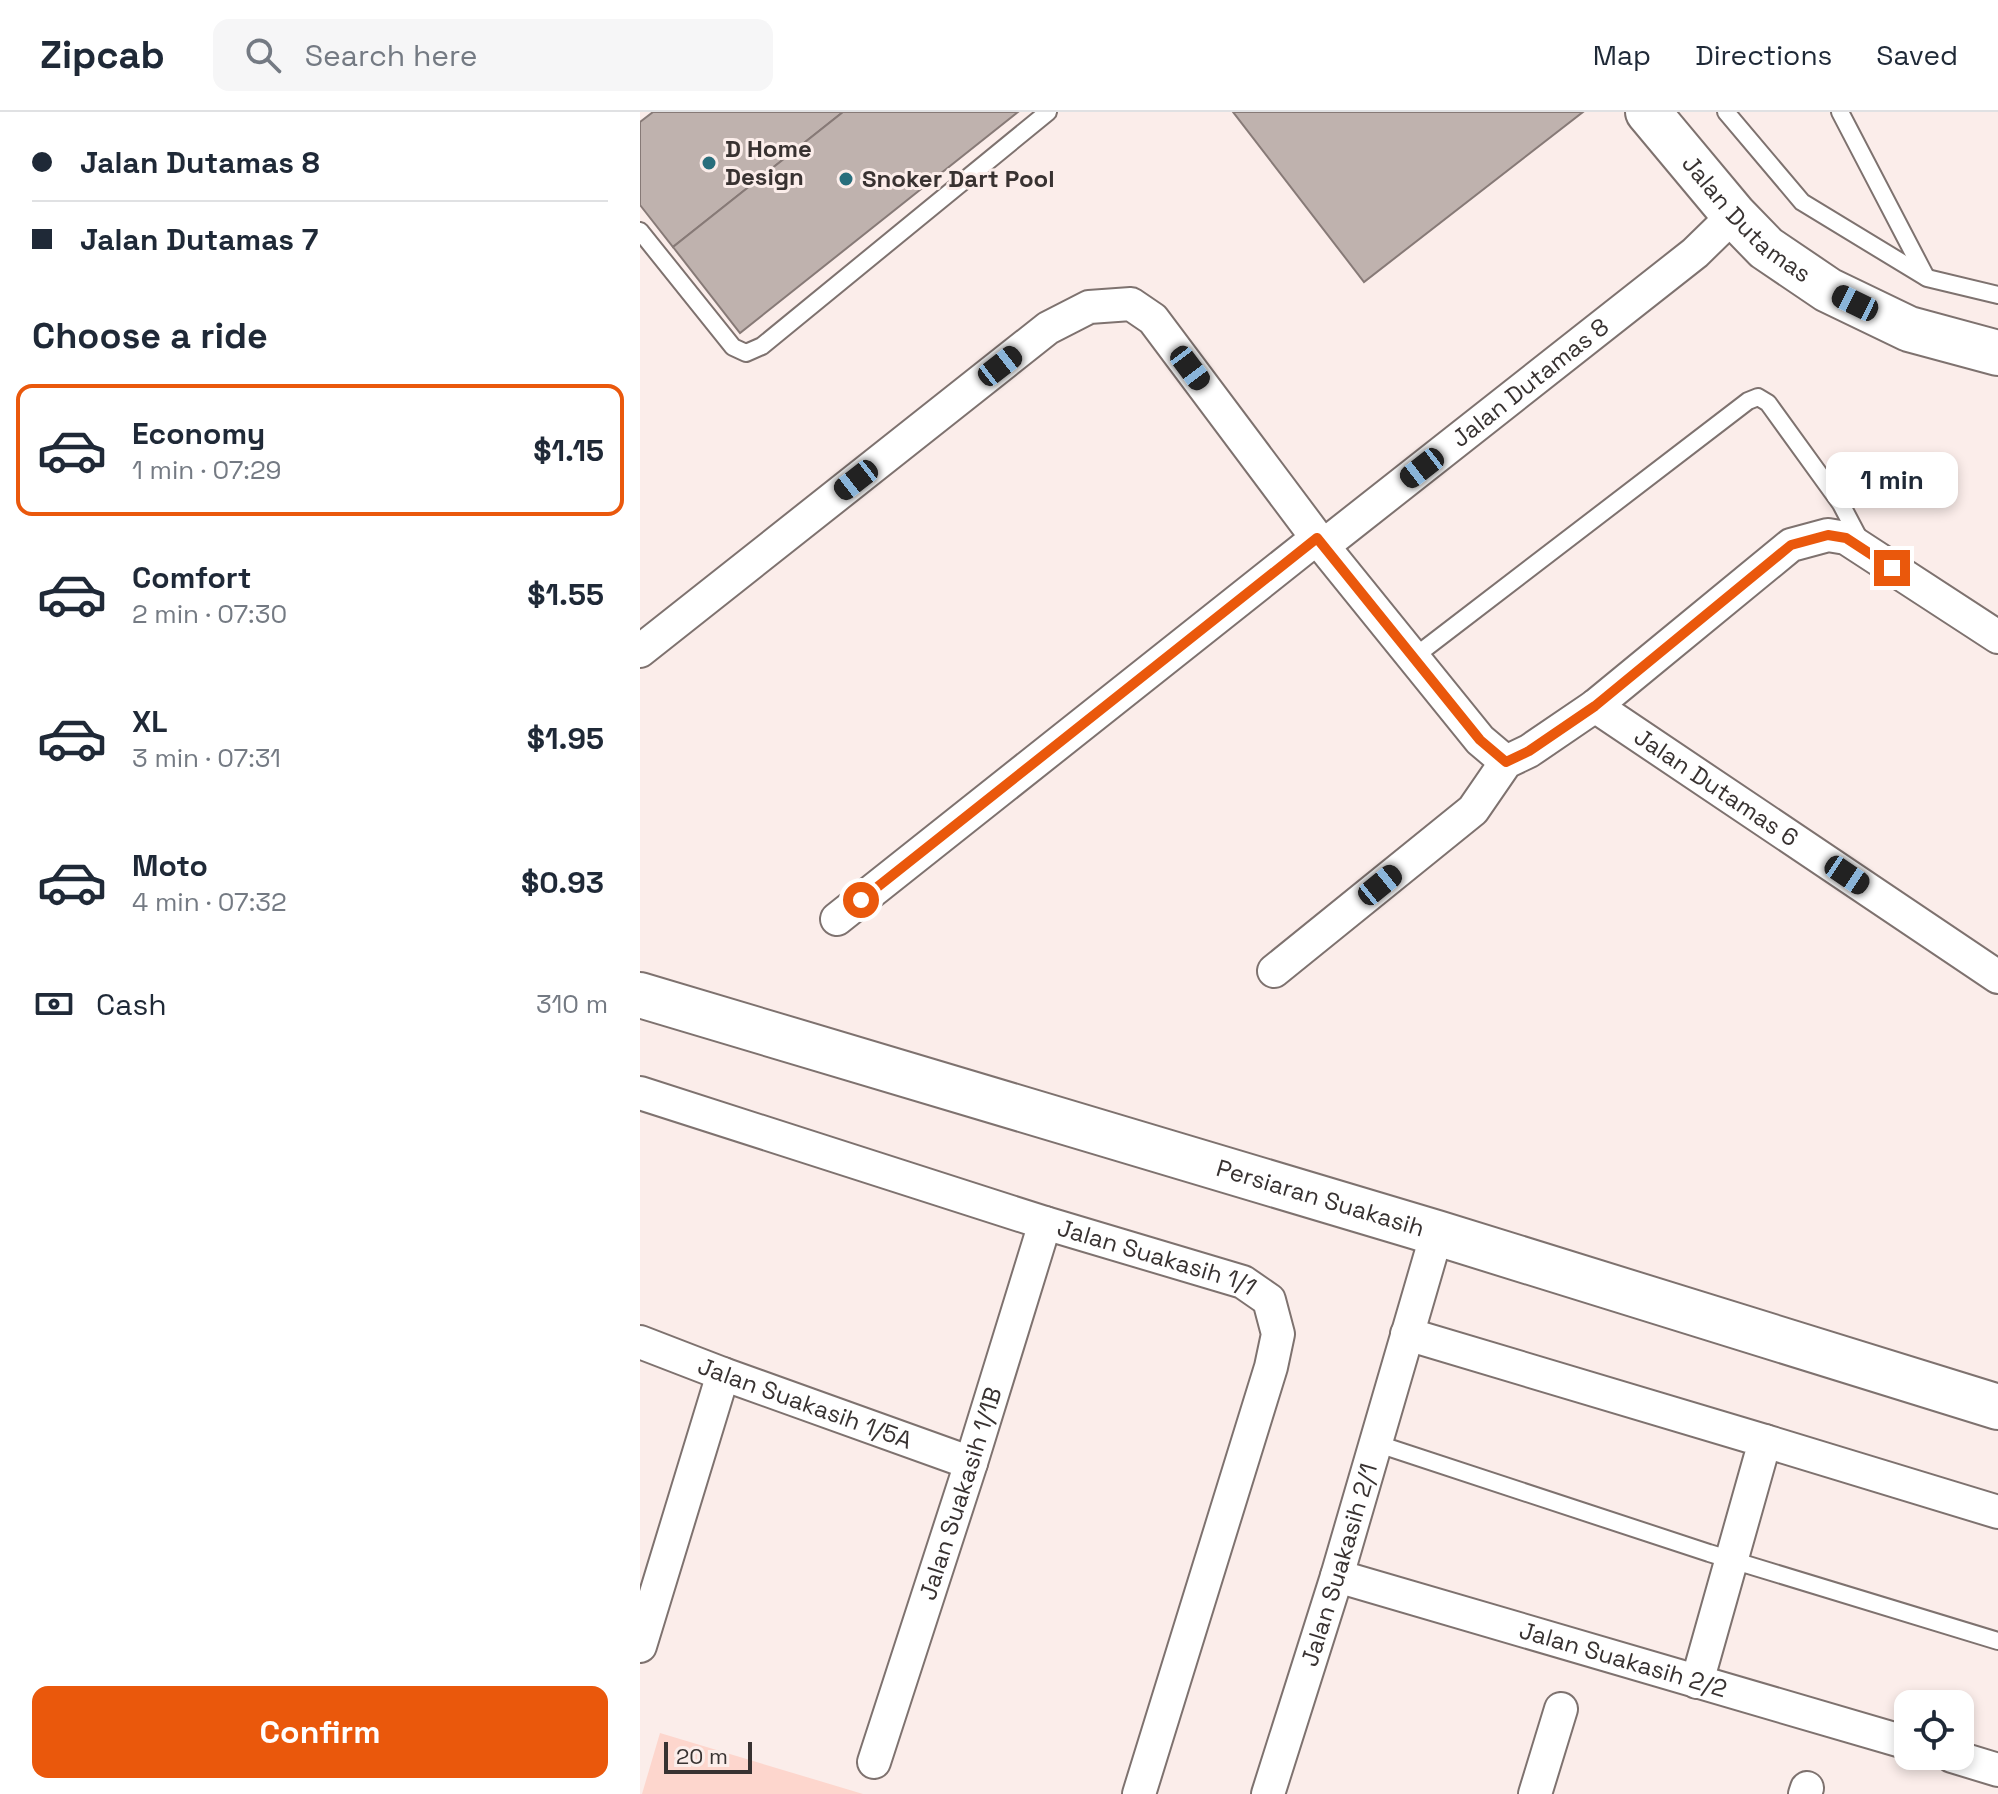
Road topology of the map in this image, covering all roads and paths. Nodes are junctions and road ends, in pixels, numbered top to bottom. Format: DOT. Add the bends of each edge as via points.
graph roads {
  1 [pos="1048,112"];
  2 [pos="1648,112"];
  3 [pos="1726,112"];
  4 [pos="1840,112"];
  5 [pos="1734,215"];
  6 [pos="640,231"];
  7 [pos="1927,278"];
  8 [pos="1998,295"];
  9 [pos="1998,353"];
  10 [pos="1320,542"];
  11 [pos="1865,550"];
  12 [pos="1998,637"];
  13 [pos="640,651"];
  14 [pos="1414,657"];
  15 [pos="1595,706"];
  16 [pos="1506,762"];
  17 [pos="837,919"];
  18 [pos="1274,971"];
  19 [pos="1998,977"];
  20 [pos="640,995"];
  21 [pos="640,1093"];
  22 [pos="1045,1223"];
  23 [pos="1437,1233"];
  24 [pos="1407,1334"];
  25 [pos="640,1342"];
  26 [pos="723,1374"];
  27 [pos="1998,1407"];
  28 [pos="1765,1441"];
  29 [pos="1375,1443"];
  30 [pos="971,1463"];
  31 [pos="1998,1512"];
  32 [pos="1731,1559"];
  33 [pos="1337,1576"];
  34 [pos="1998,1641"];
  35 [pos="640,1646"];
  36 [pos="1697,1682"];
  37 [pos="1561,1709"];
  38 [pos="1894,1739"];
  39 [pos="874,1762"];
  40 [pos="1974,1763"];
  41 [pos="1998,1770"];
  42 [pos="1139,1794"];
  43 [pos="1268,1794"];
  44 [pos="1535,1794"];
  1 -- 6 [label="lane" via="762,346 746,353 733,347"];
  2 -- 5 [label="street, Jalan Dutamas"];
  3 -- 7 [label="lane" via="1802,202"];
  4 -- 7 [label="lane"];
  5 -- 9 [label="street, Jalan Dutamas" via="1766,248 1828,290 1909,329"];
  5 -- 10 [label="street, Jalan Dutamas 8" via="1695,253"];
  7 -- 8 [label="lane"];
  10 -- 13 [label="street" via="1153,319 1131,304 1089,307 1048,328"];
  10 -- 14 [label="street"];
  10 -- 17 [label="street, Jalan Dutamas 8"];
  11 -- 12 [label="street"];
  11 -- 14 [label="lane" via="1841,504 1768,403 1758,397"];
  11 -- 15 [label="street" via="1828,535 1791,545"];
  14 -- 16 [label="street" via="1480,740"];
  15 -- 16 [label="street"];
  15 -- 19 [label="street, Jalan Dutamas 6"];
  16 -- 18 [label="street" via="1473,810"];
  20 -- 23 [label="street, Persiaran Suakasih"];
  21 -- 22 [label="street, Jalan Suakasih 1/1"];
  22 -- 30 [label="street, Jalan Suakasih 1/1B"];
  22 -- 42 [label="street, Jalan Suakasih 1/1" via="1243,1282 1269,1300 1278,1334"];
  23 -- 24 [label="street, Jalan Suakasih 2/1"];
  23 -- 27 [label="street, Persiaran Suakasih"];
  24 -- 28 [label="street"];
  24 -- 29 [label="street, Jalan Suakasih 2/1"];
  25 -- 26 [label="street, Jalan Suakasih 1/5A"];
  26 -- 30 [label="street, Jalan Suakasih 1/5A"];
  26 -- 35 [label="street"];
  28 -- 31 [label="street"];
  28 -- 32 [label="street"];
  29 -- 32 [label="lane"];
  29 -- 33 [label="street, Jalan Suakasih 2/1"];
  30 -- 39 [label="street, Jalan Suakasih 1/1B"];
  32 -- 34 [label="lane"];
  32 -- 36 [label="street"];
  33 -- 36 [label="street, Jalan Suakasih 2/2"];
  33 -- 43 [label="street, Jalan Suakasih 2/1"];
  36 -- 38 [label="street, Jalan Suakasih 2/2"];
  37 -- 44 [label="street"];
  40 -- 41 [label="street"];
}
